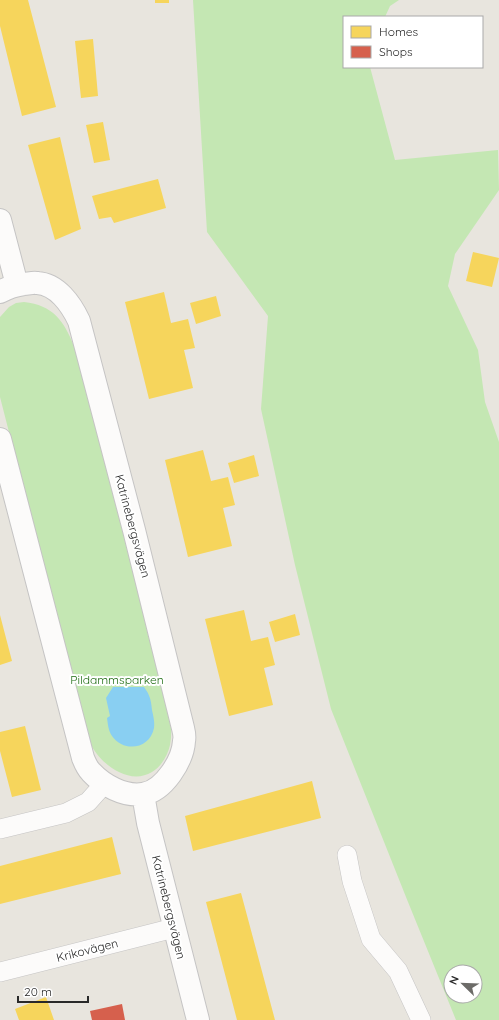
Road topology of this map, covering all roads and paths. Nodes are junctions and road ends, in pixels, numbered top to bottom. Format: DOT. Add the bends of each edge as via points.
graph roads {
  1 [pos="0,220"];
  2 [pos="8,289"];
  3 [pos="0,439"];
  4 [pos="105,783"];
  5 [pos="143,794"];
  6 [pos="0,829"];
  7 [pos="347,855"];
  8 [pos="174,928"];
  9 [pos="0,972"];
  10 [pos="198,1020"];
  11 [pos="421,1020"];
  1 -- 2 [label="street, Katrinebergsvägen"];
  2 -- 5 [label="street, Katrinebergsvägen" via="36,282 47,285 66,298 79,321 181,714 184,741 178,762 173,772 161,784"];
  3 -- 4 [label="street" via="83,758 90,771"];
  4 -- 5 [label="street" via="124,793"];
  4 -- 6 [label="street" via="88,802 66,813"];
  5 -- 8 [label="street, Katrinebergsvägen"];
  7 -- 11 [label="street" via="352,881 371,939 398,971"];
  8 -- 9 [label="street, Krikovägen"];
  8 -- 10 [label="street, Katrinebergsvägen"];
}
